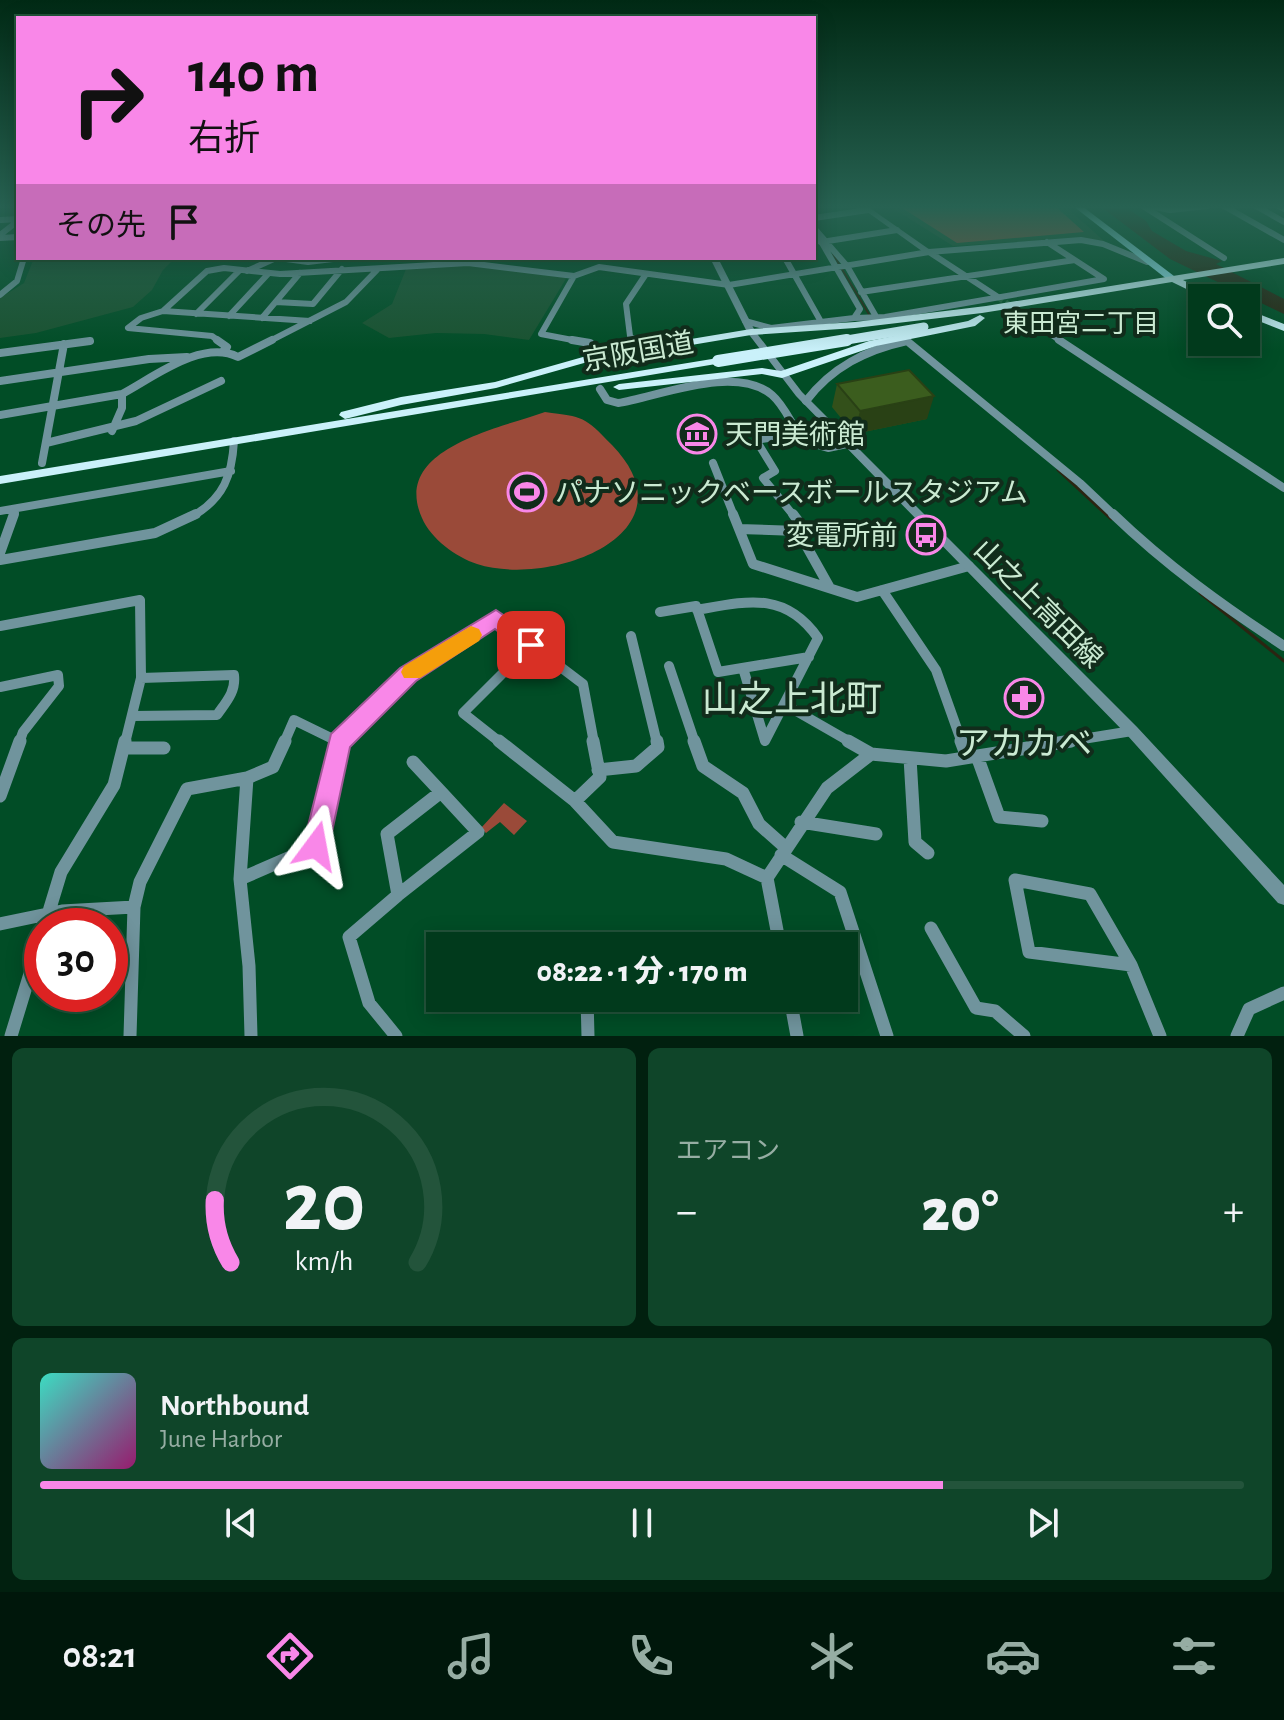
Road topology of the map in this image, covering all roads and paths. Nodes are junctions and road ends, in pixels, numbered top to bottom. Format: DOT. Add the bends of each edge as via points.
graph roads {
  1 [pos="831,254"];
  2 [pos="836,254"];
  3 [pos="915,254"];
  4 [pos="933,254"];
  5 [pos="1066,254"];
  6 [pos="1126,254"];
  7 [pos="1137,254"];
  8 [pos="1218,254"];
  9 [pos="1224,258"];
  10 [pos="23,260"];
  11 [pos="273,260"];
  12 [pos="293,260"];
  13 [pos="324,260"];
  14 [pos="630,260"];
  15 [pos="715,260"];
  16 [pos="786,260"];
  17 [pos="1075,260"];
  18 [pos="442,261"];
  19 [pos="1284,261"];
  20 [pos="1147,262"];
  21 [pos="846,266"];
  22 [pos="836,268"];
  23 [pos="1284,268"];
  24 [pos="342,269"];
  25 [pos="377,270"];
  26 [pos="243,271"];
  27 [pos="627,271"];
  28 [pos="300,273"];
  29 [pos="268,274"];
  30 [pos="646,274"];
  31 [pos="795,275"];
  32 [pos="964,275"];
  33 [pos="574,276"];
  34 [pos="1171,278"];
  35 [pos="1187,280"];
  36 [pos="1193,284"];
  37 [pos="729,285"];
  38 [pos="849,290"];
  39 [pos="860,290"];
  40 [pos="0,295"];
  41 [pos="998,297"];
  42 [pos="276,302"];
  43 [pos="163,311"];
  44 [pos="984,313"];
  45 [pos="196,314"];
  46 [pos="229,316"];
  47 [pos="262,318"];
  48 [pos="854,318"];
  49 [pos="877,318"];
  50 [pos="1028,318"];
  51 [pos="1260,318"];
  52 [pos="820,320"];
  53 [pos="310,321"];
  54 [pos="748,326"];
  55 [pos="1284,328"];
  56 [pos="90,341"];
  57 [pos="590,343"];
  58 [pos="64,344"];
  59 [pos="224,350"];
  60 [pos="644,350"];
  61 [pos="0,353"];
  62 [pos="191,357"];
  63 [pos="715,358"];
  64 [pos="58,374"];
  65 [pos="782,375"];
  66 [pos="0,381"];
  67 [pos="221,381"];
  68 [pos="600,389"];
  69 [pos="538,392"];
  70 [pos="122,394"];
  71 [pos="806,401"];
  72 [pos="52,407"];
  73 [pos="0,415"];
  74 [pos="341,416"];
  75 [pos="112,431"];
  76 [pos="795,434"];
  77 [pos="234,441"];
  78 [pos="46,443"];
  79 [pos="847,444"];
  80 [pos="42,463"];
  81 [pos="713,463"];
  82 [pos="0,470"];
  83 [pos="231,471"];
  84 [pos="0,480"];
  85 [pos="1284,488"];
  86 [pos="16,509"];
  87 [pos="0,511"];
  88 [pos="799,522"];
  89 [pos="739,529"];
  90 [pos="0,553"];
  91 [pos="0,560"];
  92 [pos="969,566"];
  93 [pos="830,588"];
  94 [pos="882,590"];
  95 [pos="697,610"];
  96 [pos="660,612"];
  97 [pos="0,626"];
  98 [pos="631,636"];
  99 [pos="531,645"];
  100 [pos="1284,646"];
  101 [pos="809,657"];
  102 [pos="669,666"];
  103 [pos="743,668"];
  104 [pos="141,678"];
  105 [pos="0,687"];
  106 [pos="784,704"];
  107 [pos="133,716"];
  108 [pos="1132,731"];
  109 [pos="339,742"];
  110 [pos="124,748"];
  111 [pos="164,748"];
  112 [pos="871,754"];
  113 [pos="972,757"];
  114 [pos="910,758"];
  115 [pos="413,762"];
  116 [pos="598,770"];
  117 [pos="247,778"];
  118 [pos="441,792"];
  119 [pos="0,796"];
  120 [pos="575,801"];
  121 [pos="1042,821"];
  122 [pos="801,822"];
  123 [pos="876,834"];
  124 [pos="784,852"];
  125 [pos="928,853"];
  126 [pos="767,878"];
  127 [pos="240,879"];
  128 [pos="398,895"];
  129 [pos="1284,897"];
  130 [pos="134,907"];
  131 [pos="48,908"];
  132 [pos="123,908"];
  133 [pos="24,919"];
  134 [pos="0,924"];
  135 [pos="931,928"];
  136 [pos="777,932"];
  137 [pos="1131,965"];
  138 [pos="24,990"];
  139 [pos="1284,993"];
  140 [pos="587,1012"];
  141 [pos="793,1012"];
  142 [pos="11,1036"];
  143 [pos="130,1036"];
  144 [pos="251,1036"];
  145 [pos="396,1036"];
  146 [pos="588,1036"];
  147 [pos="797,1036"];
  148 [pos="887,1036"];
  149 [pos="1024,1036"];
  150 [pos="1160,1036"];
  151 [pos="1237,1036"];
  1 -- 22 [label="street"];
  2 -- 21 [label="street"];
  3 -- 21 [label="street"];
  4 -- 32 [label="street"];
  5 -- 17 [label="street"];
  6 -- 20 [label="street"];
  7 -- 20 [label="main road"];
  8 -- 9 [label="street"];
  10 -- 40 [label="street" via="17,281"];
  11 -- 26 [label="street"];
  12 -- 13 [label="street"];
  14 -- 27 [label="street"];
  15 -- 37 [label="street, 山之上高田線"];
  16 -- 31 [label="street"];
  17 -- 32 [label="street"];
  17 -- 41 [label="street" via="1104,279"];
  18 -- 25 [label="street"];
  18 -- 33 [label="street"];
  19 -- 35 [label="highway, 京阪国道"];
  20 -- 34 [label="main road"];
  21 -- 22 [label="street"];
  21 -- 39 [label="street"];
  22 -- 31 [label="street"];
  22 -- 38 [label="street"];
  23 -- 35 [label="highway, 京阪国道"];
  24 -- 25 [label="street"];
  24 -- 28 [label="street"];
  24 -- 42 [label="street" via="313,304"];
  25 -- 53 [label="street" via="354,297"];
  26 -- 29 [label="street"];
  26 -- 43 [label="street" via="207,271"];
  26 -- 45 [label="street"];
  27 -- 30 [label="street"];
  27 -- 33 [label="street" via="599,267"];
  28 -- 29 [label="street"];
  28 -- 42 [label="street"];
  29 -- 46 [label="street"];
  30 -- 37 [label="street"];
  30 -- 60 [label="street" via="626,304 630,336"];
  31 -- 37 [label="street"];
  31 -- 52 [label="street"];
  32 -- 39 [label="street"];
  32 -- 41 [label="street"];
  33 -- 57 [label="street" via="541,334"];
  34 -- 35 [label="highway, 京阪国道"];
  34 -- 44 [label="highway, 京阪国道"];
  35 -- 36 [label="highway"];
  35 -- 44 [label="highway, 京阪国道"];
  37 -- 54 [label="street, 山之上高田線"];
  38 -- 39 [label="street"];
  38 -- 48 [label="street" via="860,309"];
  39 -- 49 [label="street"];
  41 -- 49 [label="street"];
  42 -- 47 [label="street"];
  43 -- 45 [label="street"];
  43 -- 59 [label="street" via="128,328 212,336 227,347"];
  44 -- 54 [label="highway" via="855,325"];
  44 -- 63 [label="highway, 京阪国道, bridge"];
  44 -- 65 [label="highway" via="971,324 873,343"];
  45 -- 46 [label="street"];
  46 -- 47 [label="street"];
  47 -- 53 [label="street"];
  48 -- 49 [label="street"];
  48 -- 52 [label="street"];
  50 -- 85 [label="street"];
  51 -- 55 [label="highway"];
  52 -- 54 [label="street"];
  53 -- 59 [label="street" via="238,357"];
  54 -- 60 [label="highway"];
  54 -- 65 [label="street, 山之上高田線"];
  56 -- 58 [label="street"];
  58 -- 61 [label="street"];
  58 -- 64 [label="street"];
  59 -- 62 [label="street"];
  60 -- 74 [label="highway"];
  62 -- 64 [label="street"];
  62 -- 70 [label="street"];
  63 -- 69 [label="highway, 京阪国道"];
  63 -- 74 [label="highway, 京阪国道"];
  64 -- 66 [label="street"];
  64 -- 72 [label="street"];
  65 -- 68 [label="highway" via="762,371"];
  65 -- 71 [label="street, 山之上高田線"];
  67 -- 75 [label="street" via="182,404"];
  68 -- 69 [label="highway"];
  68 -- 76 [label="street" via="607,400 618,403 714,384 752,385 771,393"];
  69 -- 77 [label="highway, 京阪国道"];
  70 -- 72 [label="street"];
  70 -- 75 [label="street"];
  71 -- 79 [label="street, 山之上高田線"];
  71 -- 100 [label="street" via="816,385 859,356 907,341 1080,483 1148,548"];
  72 -- 73 [label="street"];
  72 -- 78 [label="street"];
  74 -- 80 [label="highway, 京阪国道"];
  75 -- 78 [label="street"];
  76 -- 79 [label="street" via="817,445"];
  76 -- 88 [label="street" via="756,440 775,471 763,478"];
  77 -- 83 [label="street"];
  77 -- 84 [label="highway, 京阪国道"];
  78 -- 80 [label="street"];
  79 -- 92 [label="street, 山之上高田線"];
  80 -- 82 [label="highway, 京阪国道"];
  81 -- 89 [label="street"];
  83 -- 86 [label="street"];
  83 -- 91 [label="street" via="221,494 179,524 155,533"];
  86 -- 87 [label="street"];
  86 -- 90 [label="street"];
  89 -- 93 [label="street" via="753,564"];
  89 -- 93 [label="street" via="798,531"];
  92 -- 94 [label="street"];
  92 -- 108 [label="street, 山之上高田線"];
  93 -- 94 [label="street" via="857,597"];
  94 -- 113 [label="street" via="936,670"];
  95 -- 96 [label="street" via="696,606"];
  95 -- 101 [label="street" via="762,599 807,618 818,638"];
  95 -- 103 [label="street" via="718,672"];
  97 -- 104 [label="street" via="140,600"];
  98 -- 116 [label="street" via="658,747 636,766"];
  99 -- 109 [label="street" via="496,618 408,674"];
  99 -- 116 [label="street" via="583,684"];
  99 -- 120 [label="street" via="463,713"];
  101 -- 103 [label="street"];
  101 -- 106 [label="street"];
  102 -- 124 [label="street" via="703,766 743,793 759,824"];
  103 -- 106 [label="street" via="765,741"];
  104 -- 107 [label="street"];
  104 -- 107 [label="street" via="234,675 236,680 217,715"];
  105 -- 119 [label="street" via="58,675 59,686 23,732"];
  106 -- 112 [label="street"];
  107 -- 110 [label="street"];
  108 -- 113 [label="street"];
  108 -- 129 [label="street, 山之上高田線"];
  109 -- 117 [label="street" via="294,720 273,767"];
  109 -- 127 [label="street" via="316,846"];
  110 -- 111 [label="street"];
  110 -- 131 [label="street" via="114,785 61,872"];
  112 -- 114 [label="street"];
  112 -- 122 [label="street" via="827,788"];
  113 -- 114 [label="street"];
  113 -- 121 [label="street" via="999,817"];
  114 -- 125 [label="street" via="915,842"];
  115 -- 118 [label="street"];
  116 -- 120 [label="street" via="600,777"];
  117 -- 127 [label="street"];
  117 -- 130 [label="street" via="187,789 140,882"];
  118 -- 128 [label="street" via="387,834"];
  118 -- 128 [label="street" via="478,832"];
  120 -- 126 [label="street" via="613,842 726,859"];
  122 -- 123 [label="street"];
  122 -- 124 [label="street"];
  124 -- 126 [label="street"];
  124 -- 148 [label="street" via="840,892"];
  126 -- 136 [label="street"];
  127 -- 144 [label="street"];
  128 -- 145 [label="street" via="349,937 366,1003"];
  130 -- 132 [label="street"];
  130 -- 143 [label="street"];
  133 -- 134 [label="street"];
  135 -- 149 [label="street" via="976,1008 995,1011"];
  137 -- 137 [label="street" via="1090,894 1015,880 1029,952"];
  137 -- 150 [label="street"];
  138 -- 142 [label="street"];
  139 -- 151 [label="street" via="1249,1009"];
  140 -- 146 [label="street"];
  141 -- 147 [label="street"];
}
